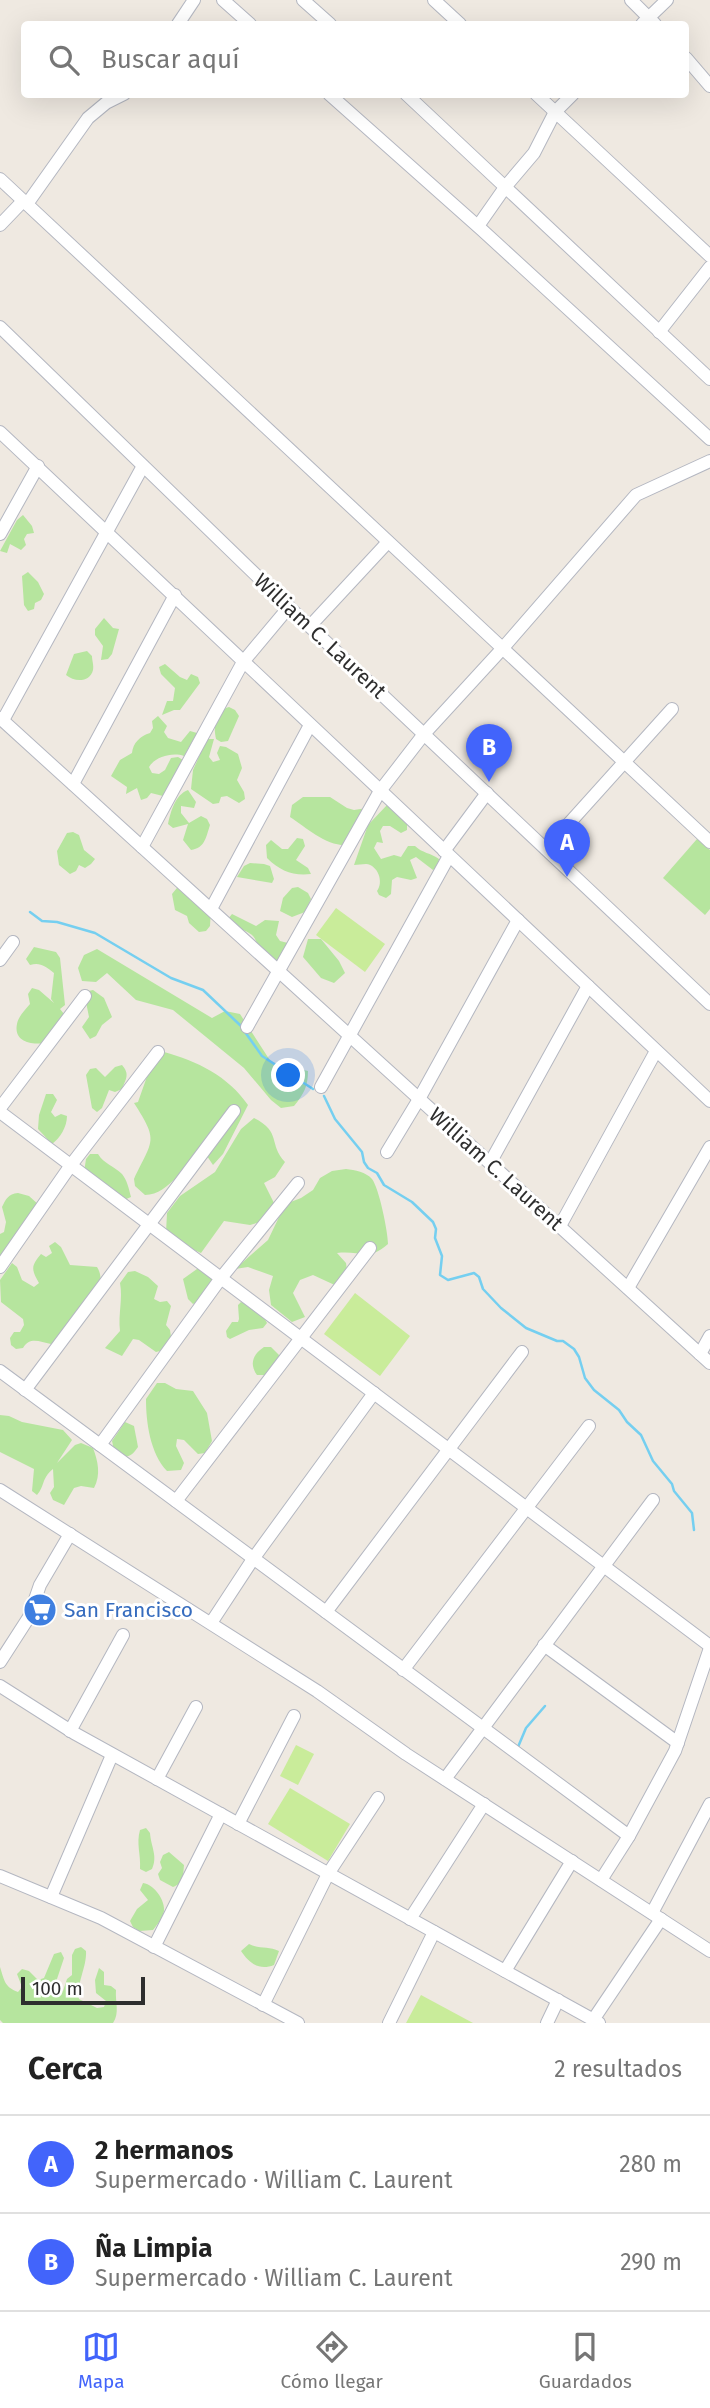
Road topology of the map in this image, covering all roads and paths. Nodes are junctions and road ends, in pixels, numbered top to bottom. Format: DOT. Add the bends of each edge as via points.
graph roads {
  1 [pos="194,0"];
  2 [pos="223,0"];
  3 [pos="303,0"];
  4 [pos="434,0"];
  5 [pos="631,0"];
  6 [pos="667,0"];
  7 [pos="180,21"];
  8 [pos="247,21"];
  9 [pos="327,21"];
  10 [pos="457,21"];
  11 [pos="648,21"];
  12 [pos="650,21"];
  13 [pos="689,62"];
  14 [pos="710,86"];
  15 [pos="116,98"];
  16 [pos="334,98"];
  17 [pos="410,98"];
  18 [pos="540,98"];
  19 [pos="569,98"];
  20 [pos="555,112"];
  21 [pos="0,179"];
  22 [pos="506,186"];
  23 [pos="25,203"];
  24 [pos="0,225"];
  25 [pos="478,226"];
  26 [pos="710,256"];
  27 [pos="710,267"];
  28 [pos="0,327"];
  29 [pos="659,332"];
  30 [pos="710,379"];
  31 [pos="0,432"];
  32 [pos="710,439"];
  33 [pos="710,461"];
  34 [pos="38,466"];
  35 [pos="143,466"];
  36 [pos="106,530"];
  37 [pos="0,534"];
  38 [pos="388,542"];
  39 [pos="175,595"];
  40 [pos="289,607"];
  41 [pos="310,626"];
  42 [pos="502,649"];
  43 [pos="243,662"];
  44 [pos="672,709"];
  45 [pos="1,719"];
  46 [pos="310,725"];
  47 [pos="424,734"];
  48 [pos="624,762"];
  49 [pos="73,784"];
  50 [pos="380,791"];
  51 [pos="487,793"];
  52 [pos="710,842"];
  53 [pos="142,847"];
  54 [pos="546,849"];
  55 [pos="447,853"];
  56 [pos="211,909"];
  57 [pos="518,920"];
  58 [pos="13,942"];
  59 [pos="0,960"];
  60 [pos="280,972"];
  61 [pos="588,986"];
  62 [pos="85,996"];
  63 [pos="710,1004"];
  64 [pos="247,1027"];
  65 [pos="349,1035"];
  66 [pos="656,1051"];
  67 [pos="158,1052"];
  68 [pos="321,1087"];
  69 [pos="419,1099"];
  70 [pos="710,1101"];
  71 [pos="0,1110"];
  72 [pos="234,1111"];
  73 [pos="710,1147"];
  74 [pos="387,1152"];
  75 [pos="490,1163"];
  76 [pos="71,1165"];
  77 [pos="298,1183"];
  78 [pos="149,1223"];
  79 [pos="560,1227"];
  80 [pos="370,1248"];
  81 [pos="0,1267"];
  82 [pos="221,1278"];
  83 [pos="628,1288"];
  84 [pos="710,1336"];
  85 [pos="301,1337"];
  86 [pos="522,1352"];
  87 [pos="705,1358"];
  88 [pos="0,1371"];
  89 [pos="25,1390"];
  90 [pos="374,1393"];
  91 [pos="589,1426"];
  92 [pos="100,1445"];
  93 [pos="449,1449"];
  94 [pos="0,1490"];
  95 [pos="653,1500"];
  96 [pos="176,1501"];
  97 [pos="527,1508"];
  98 [pos="70,1534"];
  99 [pos="253,1559"];
  100 [pos="604,1565"];
  101 [pos="326,1612"];
  102 [pos="211,1623"];
  103 [pos="123,1635"];
  104 [pos="544,1645"];
  105 [pos="710,1647"];
  106 [pos="0,1662"];
  107 [pos="403,1670"];
  108 [pos="0,1686"];
  109 [pos="196,1707"];
  110 [pos="294,1716"];
  111 [pos="483,1728"];
  112 [pos="70,1731"];
  113 [pos="678,1743"];
  114 [pos="112,1755"];
  115 [pos="157,1779"];
  116 [pos="445,1779"];
  117 [pos="377,1798"];
  118 [pos="484,1804"];
  119 [pos="710,1804"];
  120 [pos="221,1814"];
  121 [pos="239,1824"];
  122 [pos="629,1836"];
  123 [pos="572,1861"];
  124 [pos="328,1874"];
  125 [pos="0,1876"];
  126 [pos="601,1880"];
  127 [pos="51,1897"];
  128 [pos="657,1916"];
  129 [pos="410,1919"];
  130 [pos="435,1932"];
  131 [pos="154,1947"];
  132 [pos="710,1951"];
  133 [pos="505,1971"];
  134 [pos="558,2000"];
  135 [pos="263,2006"];
  136 [pos="596,2021"];
  137 [pos="298,2023"];
  138 [pos="389,2023"];
  139 [pos="547,2023"];
  1 -- 7 [label="street"];
  2 -- 8 [label="street"];
  3 -- 9 [label="street"];
  4 -- 10 [label="street"];
  5 -- 11 [label="street"];
  6 -- 12 [label="street"];
  13 -- 14 [label="street"];
  15 -- 23 [label="street" via="88,118"];
  16 -- 25 [label="street"];
  17 -- 22 [label="street"];
  18 -- 20 [label="street"];
  19 -- 20 [label="street"];
  20 -- 22 [label="street" via="534,153"];
  20 -- 26 [label="street"];
  21 -- 23 [label="street"];
  22 -- 25 [label="street"];
  22 -- 29 [label="street"];
  23 -- 24 [label="street"];
  23 -- 38 [label="street"];
  25 -- 32 [label="street"];
  27 -- 29 [label="street"];
  28 -- 35 [label="street"];
  29 -- 30 [label="street"];
  31 -- 34 [label="street"];
  33 -- 42 [label="street" via="636,495"];
  34 -- 36 [label="street"];
  34 -- 37 [label="street"];
  35 -- 36 [label="street, William C. Laurent"];
  35 -- 40 [label="street, William C. Laurent"];
  36 -- 39 [label="street"];
  36 -- 45 [label="street, William C. Laurent"];
  38 -- 41 [label="street"];
  38 -- 42 [label="street"];
  39 -- 43 [label="street"];
  39 -- 49 [label="street"];
  40 -- 41 [label="street, William C. Laurent"];
  40 -- 43 [label="street"];
  41 -- 47 [label="street, William C. Laurent"];
  42 -- 47 [label="street"];
  42 -- 48 [label="street"];
  43 -- 46 [label="street"];
  43 -- 53 [label="street"];
  44 -- 48 [label="street"];
  45 -- 49 [label="street, William C. Laurent"];
  46 -- 50 [label="street"];
  46 -- 56 [label="street"];
  47 -- 50 [label="street"];
  47 -- 51 [label="street, William C. Laurent"];
  48 -- 52 [label="street"];
  48 -- 54 [label="street"];
  49 -- 53 [label="street, William C. Laurent"];
  50 -- 55 [label="street"];
  50 -- 60 [label="street"];
  51 -- 54 [label="street, William C. Laurent"];
  51 -- 55 [label="street"];
  53 -- 56 [label="street, William C. Laurent"];
  54 -- 63 [label="street, William C. Laurent"];
  55 -- 57 [label="street"];
  55 -- 65 [label="street"];
  56 -- 60 [label="street, William C. Laurent"];
  57 -- 61 [label="street"];
  57 -- 69 [label="street"];
  58 -- 59 [label="street"];
  60 -- 64 [label="street"];
  60 -- 65 [label="street, William C. Laurent"];
  61 -- 66 [label="street"];
  61 -- 75 [label="street"];
  62 -- 71 [label="street"];
  65 -- 68 [label="street"];
  65 -- 69 [label="street, William C. Laurent"];
  66 -- 70 [label="street"];
  66 -- 79 [label="street"];
  67 -- 76 [label="street"];
  69 -- 74 [label="street"];
  69 -- 75 [label="street, William C. Laurent"];
  71 -- 76 [label="street"];
  72 -- 78 [label="street"];
  73 -- 83 [label="street"];
  75 -- 79 [label="street, William C. Laurent"];
  76 -- 78 [label="street"];
  76 -- 81 [label="street"];
  77 -- 82 [label="street"];
  78 -- 82 [label="street"];
  78 -- 89 [label="street"];
  79 -- 83 [label="street, William C. Laurent"];
  80 -- 85 [label="street"];
  82 -- 85 [label="street"];
  82 -- 92 [label="street"];
  83 -- 87 [label="street, William C. Laurent"];
  84 -- 87 [label="street"];
  85 -- 90 [label="street"];
  85 -- 96 [label="street"];
  86 -- 93 [label="street"];
  88 -- 89 [label="street"];
  89 -- 92 [label="street"];
  90 -- 93 [label="street"];
  90 -- 99 [label="street"];
  91 -- 97 [label="street"];
  92 -- 96 [label="street"];
  93 -- 97 [label="street"];
  93 -- 101 [label="street"];
  94 -- 98 [label="street"];
  95 -- 100 [label="street"];
  96 -- 99 [label="street"];
  97 -- 100 [label="street"];
  97 -- 107 [label="street"];
  98 -- 102 [label="street"];
  98 -- 106 [label="street" via="44,1578 29,1617"];
  99 -- 101 [label="street"];
  99 -- 102 [label="street"];
  100 -- 104 [label="street"];
  100 -- 105 [label="street"];
  101 -- 107 [label="street"];
  102 -- 116 [label="street"];
  103 -- 112 [label="street"];
  104 -- 111 [label="street"];
  104 -- 113 [label="street"];
  105 -- 113 [label="street"];
  107 -- 111 [label="street"];
  108 -- 112 [label="street"];
  109 -- 115 [label="street"];
  110 -- 121 [label="street"];
  111 -- 116 [label="street"];
  111 -- 122 [label="street"];
  112 -- 114 [label="street"];
  113 -- 122 [label="street"];
  114 -- 115 [label="street"];
  114 -- 127 [label="street"];
  115 -- 120 [label="street"];
  116 -- 118 [label="street"];
  117 -- 124 [label="street"];
  118 -- 123 [label="street"];
  118 -- 129 [label="street"];
  119 -- 128 [label="street"];
  120 -- 121 [label="street"];
  120 -- 131 [label="street"];
  121 -- 124 [label="street"];
  122 -- 126 [label="street"];
  123 -- 126 [label="street"];
  123 -- 133 [label="street"];
  124 -- 129 [label="street"];
  124 -- 135 [label="street"];
  125 -- 127 [label="street"];
  126 -- 128 [label="street"];
  127 -- 131 [label="street"];
  128 -- 132 [label="street"];
  128 -- 136 [label="street"];
  129 -- 130 [label="street"];
  130 -- 133 [label="street"];
  130 -- 138 [label="street"];
  131 -- 135 [label="street"];
  133 -- 134 [label="street"];
  134 -- 136 [label="street"];
  134 -- 139 [label="street"];
  135 -- 137 [label="street"];
}
